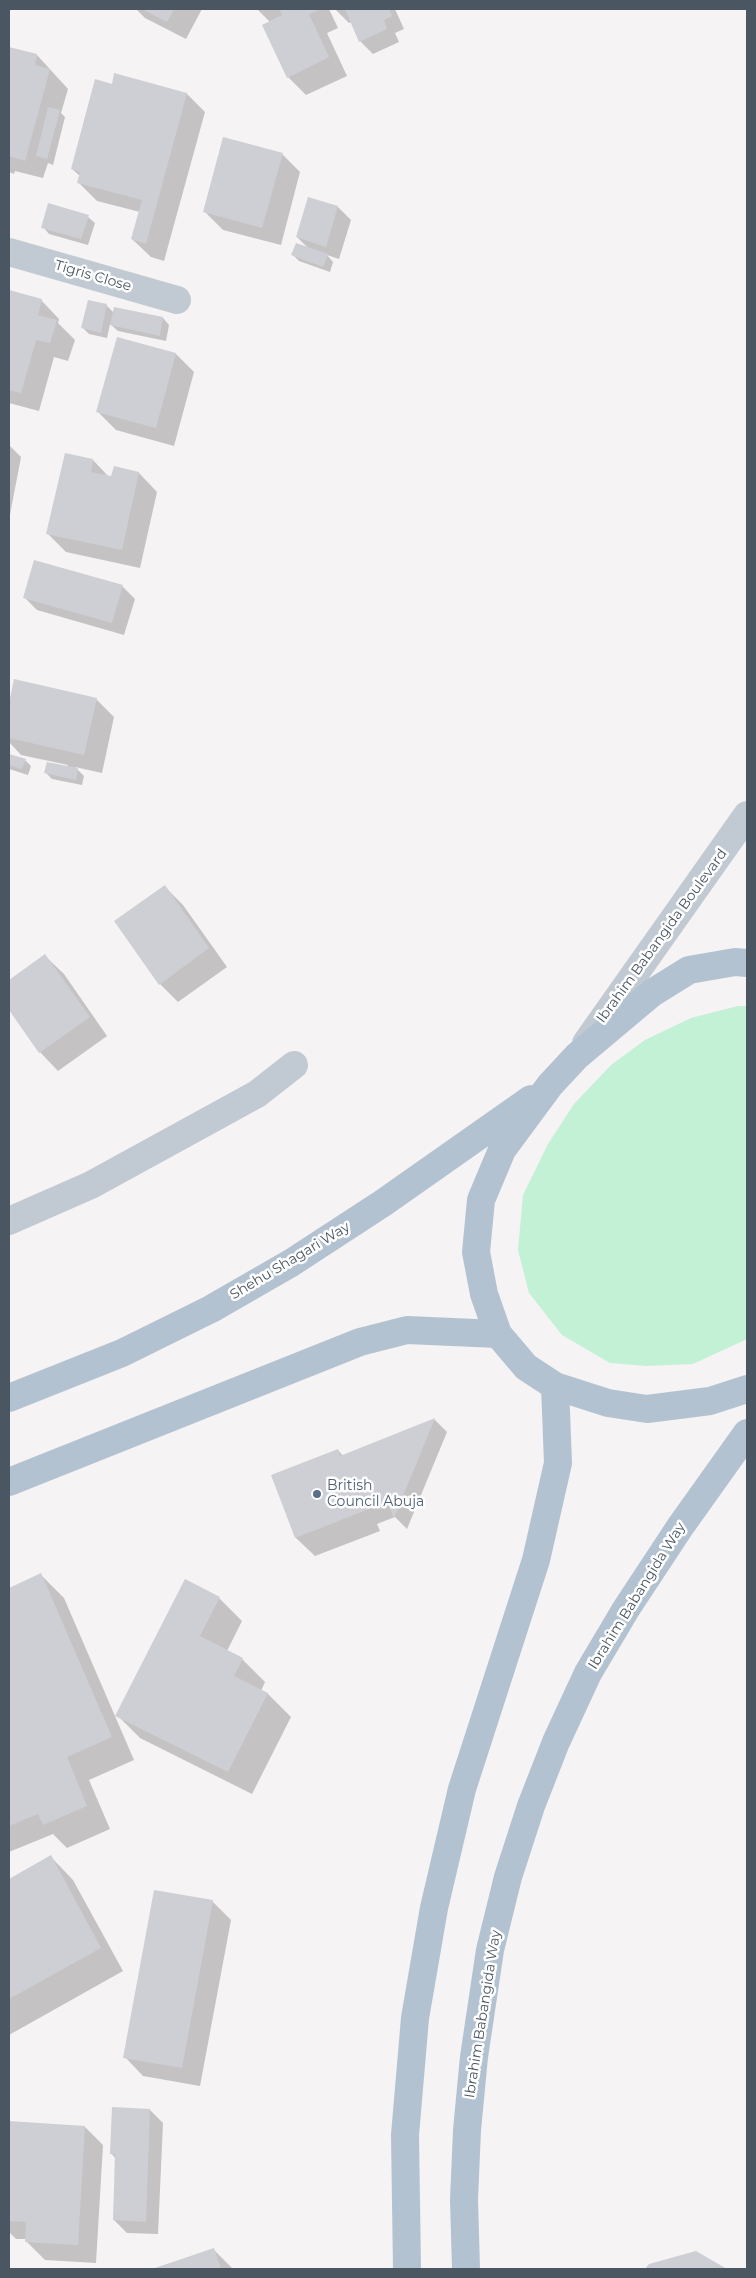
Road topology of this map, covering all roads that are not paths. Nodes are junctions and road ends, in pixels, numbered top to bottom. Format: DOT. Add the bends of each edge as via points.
graph roads {
  1 [pos="9,252"];
  2 [pos="177,300"];
  3 [pos="747,815"];
  4 [pos="747,963"];
  5 [pos="577,1056"];
  6 [pos="294,1065"];
  7 [pos="550,1085"];
  8 [pos="9,1221"];
  9 [pos="498,1334"];
  10 [pos="554,1386"];
  11 [pos="747,1389"];
  12 [pos="9,1398"];
  13 [pos="747,1433"];
  14 [pos="9,1482"];
  15 [pos="407,2269"];
  16 [pos="466,2269"];
  1 -- 2 [label="street, Tigris Close"];
  3 -- 5 [label="street, Ibrahim Babangida Boulevard"];
  4 -- 5 [label="main road" via="690,970 652,993"];
  5 -- 7 [label="main road"];
  6 -- 8 [label="street" via="257,1094 91,1185"];
  7 -- 9 [label="main road" via="502,1150 481,1200 476,1252 484,1294"];
  7 -- 12 [label="main road, Shehu Shagari Way" via="383,1203 291,1263 211,1309 122,1353"];
  9 -- 10 [label="main road" via="526,1367"];
  9 -- 14 [label="main road" via="407,1330 360,1342"];
  10 -- 11 [label="main road" via="608,1403 647,1409 710,1401"];
  10 -- 15 [label="main road" via="558,1463 536,1560 462,1789 434,1908 415,2018 405,2135"];
  13 -- 16 [label="main road, Ibrahim Babangida Way" via="653,1568 588,1673 530,1806 490,1950 474,2057 466,2130"];
}
